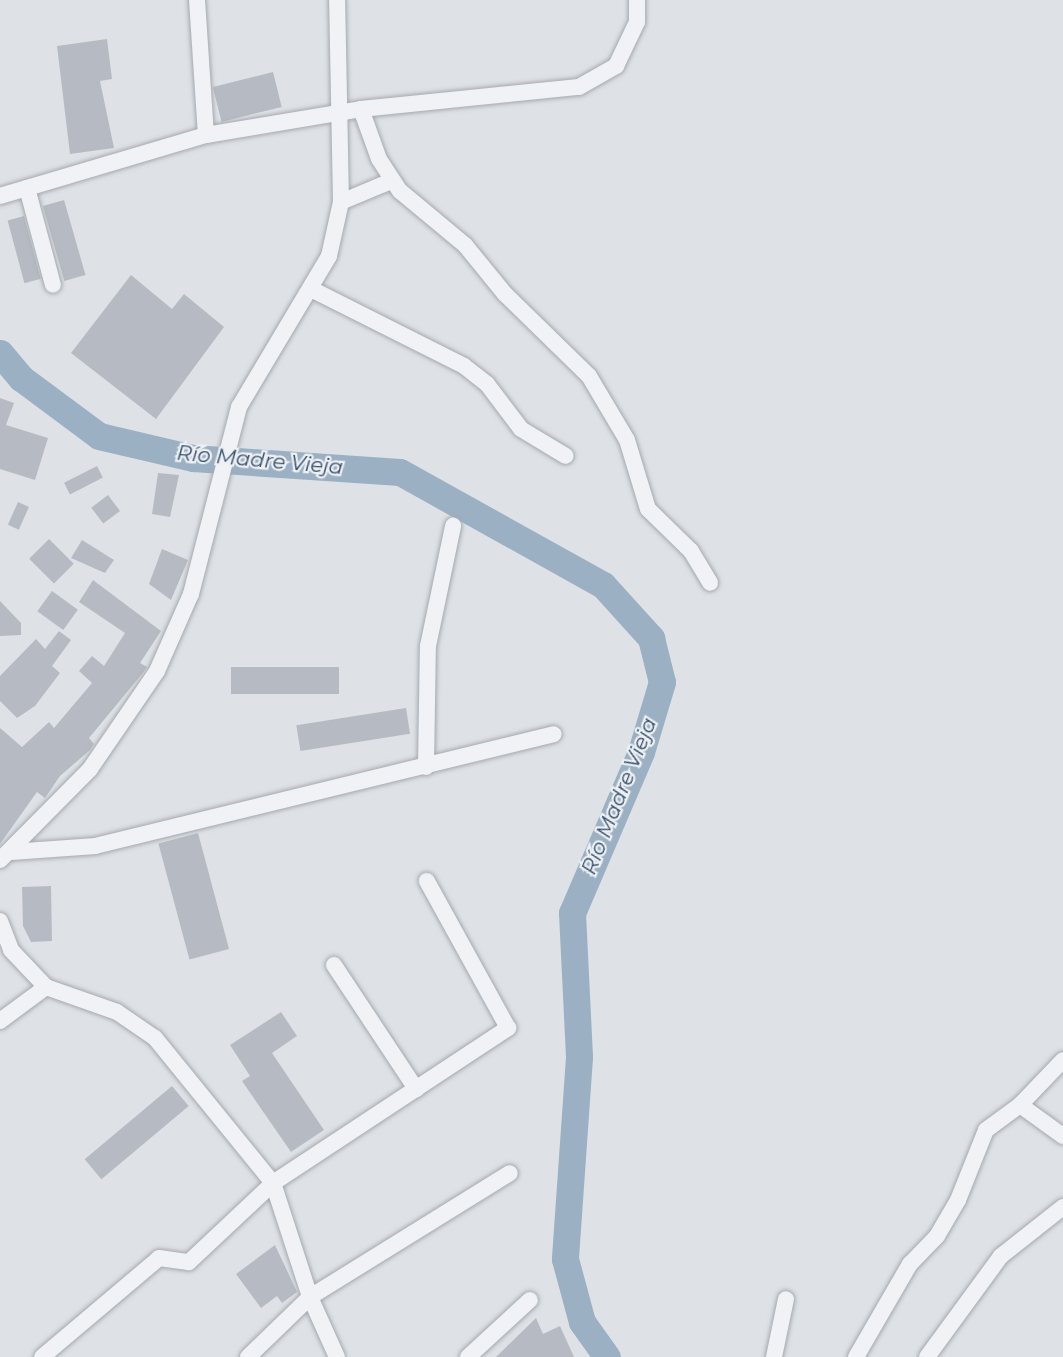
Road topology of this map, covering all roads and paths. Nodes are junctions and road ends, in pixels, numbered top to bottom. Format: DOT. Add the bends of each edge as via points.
graph roads {
  1 [pos="197,0"];
  2 [pos="337,0"];
  3 [pos="638,0"];
  4 [pos="361,109"];
  5 [pos="342,111"];
  6 [pos="206,135"];
  7 [pos="391,181"];
  8 [pos="27,188"];
  9 [pos="0,196"];
  10 [pos="341,202"];
  11 [pos="53,285"];
  12 [pos="313,290"];
  13 [pos="566,456"];
  14 [pos="453,525"];
  15 [pos="710,583"];
  16 [pos="554,734"];
  17 [pos="426,767"];
  18 [pos="6,856"];
  19 [pos="427,881"];
  20 [pos="0,921"];
  21 [pos="334,965"];
  22 [pos="46,987"];
  23 [pos="0,1021"];
  24 [pos="1063,1060"];
  25 [pos="416,1089"];
  26 [pos="1020,1105"];
  27 [pos="1063,1136"];
  28 [pos="510,1173"];
  29 [pos="273,1183"];
  30 [pos="1063,1208"];
  31 [pos="310,1297"];
  32 [pos="786,1299"];
  33 [pos="530,1300"];
  34 [pos="42,1357"];
  35 [pos="248,1357"];
  36 [pos="337,1357"];
  37 [pos="468,1357"];
  38 [pos="774,1357"];
  39 [pos="856,1357"];
  40 [pos="927,1357"];
  1 -- 6 [label="street"];
  2 -- 5 [label="street"];
  3 -- 4 [label="street" via="637,22 616,66 579,87"];
  4 -- 5 [label="street"];
  4 -- 7 [label="street"];
  5 -- 6 [label="street"];
  5 -- 10 [label="street"];
  6 -- 8 [label="street"];
  7 -- 10 [label="street"];
  7 -- 15 [label="street" via="465,245 512,302 589,376 627,440 648,509 691,551"];
  8 -- 9 [label="street"];
  8 -- 11 [label="street"];
  10 -- 12 [label="street" via="329,255"];
  12 -- 13 [label="street" via="464,366 487,384 521,429"];
  12 -- 18 [label="street" via="239,407 191,594 157,672 90,769"];
  14 -- 17 [label="street" via="428,646"];
  16 -- 17 [label="street"];
  17 -- 18 [label="street" via="95,846"];
  19 -- 25 [label="street" via="508,1028"];
  20 -- 22 [label="street" via="11,950"];
  21 -- 25 [label="street"];
  22 -- 23 [label="street"];
  22 -- 29 [label="street" via="117,1012 155,1038"];
  24 -- 26 [label="street"];
  25 -- 29 [label="street"];
  26 -- 27 [label="street"];
  26 -- 39 [label="street" via="986,1130 952,1209 910,1264"];
  28 -- 31 [label="street"];
  29 -- 31 [label="street"];
  29 -- 34 [label="street" via="189,1262 159,1258"];
  30 -- 40 [label="street" via="1002,1256"];
  31 -- 35 [label="street"];
  31 -- 36 [label="street"];
  32 -- 38 [label="street"];
  33 -- 37 [label="street"];
}
